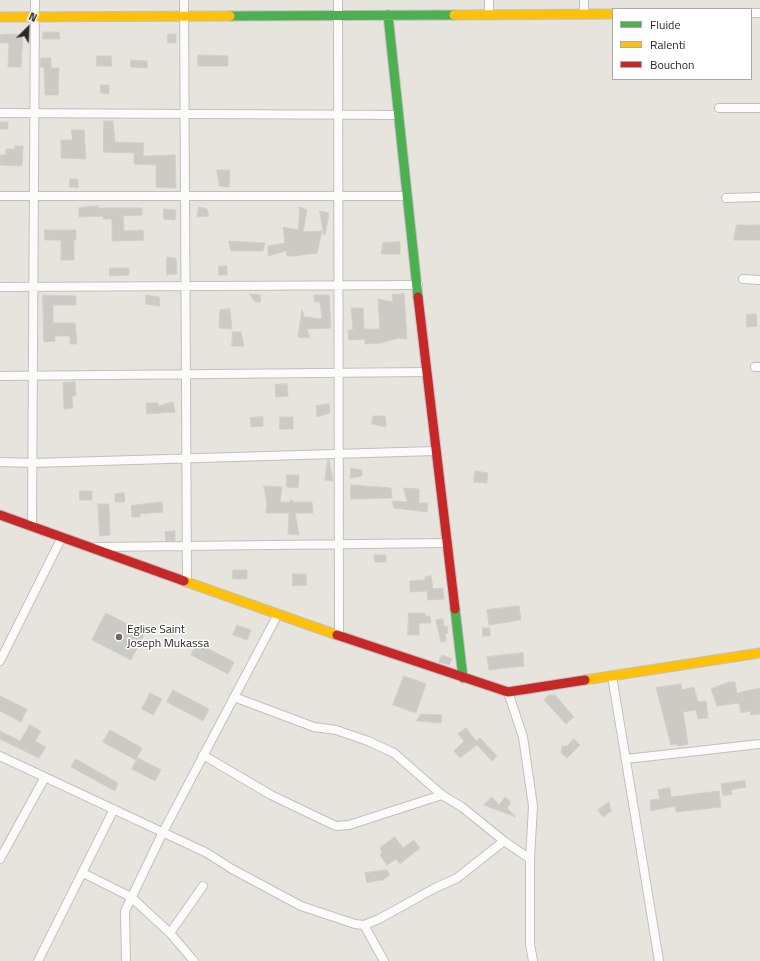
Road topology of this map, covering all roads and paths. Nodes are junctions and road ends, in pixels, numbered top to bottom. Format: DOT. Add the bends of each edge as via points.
graph roads {
  1 [pos="35,0"];
  2 [pos="184,0"];
  3 [pos="338,0"];
  4 [pos="489,0"];
  5 [pos="584,0"];
  6 [pos="489,14"];
  7 [pos="584,14"];
  8 [pos="612,14"];
  9 [pos="338,15"];
  10 [pos="388,15"];
  11 [pos="184,16"];
  12 [pos="0,17"];
  13 [pos="35,17"];
  14 [pos="719,108"];
  15 [pos="760,108"];
  16 [pos="0,113"];
  17 [pos="35,113"];
  18 [pos="185,114"];
  19 [pos="338,114"];
  20 [pos="399,115"];
  21 [pos="185,194"];
  22 [pos="34,195"];
  23 [pos="339,195"];
  24 [pos="0,196"];
  25 [pos="408,196"];
  26 [pos="726,198"];
  27 [pos="760,198"];
  28 [pos="743,279"];
  29 [pos="760,280"];
  30 [pos="418,285"];
  31 [pos="186,286"];
  32 [pos="0,287"];
  33 [pos="34,287"];
  34 [pos="339,287"];
  35 [pos="340,372"];
  36 [pos="427,372"];
  37 [pos="186,374"];
  38 [pos="0,376"];
  39 [pos="33,376"];
  40 [pos="436,451"];
  41 [pos="338,455"];
  42 [pos="186,459"];
  43 [pos="0,462"];
  44 [pos="33,463"];
  45 [pos="0,515"];
  46 [pos="32,526"];
  47 [pos="62,537"];
  48 [pos="446,543"];
  49 [pos="339,545"];
  50 [pos="187,546"];
  51 [pos="90,547"];
  52 [pos="187,582"];
  53 [pos="278,614"];
  54 [pos="339,636"];
  55 [pos="760,654"];
  56 [pos="0,661"];
  57 [pos="612,676"];
  58 [pos="463,678"];
  59 [pos="508,692"];
  60 [pos="234,697"];
  61 [pos="760,744"];
  62 [pos="203,755"];
  63 [pos="0,756"];
  64 [pos="626,759"];
  65 [pos="45,777"];
  66 [pos="442,794"];
  67 [pos="114,809"];
  68 [pos="163,832"];
  69 [pos="504,842"];
  70 [pos="0,859"];
  71 [pos="530,859"];
  72 [pos="83,873"];
  73 [pos="203,886"];
  74 [pos="131,897"];
  75 [pos="364,925"];
  76 [pos="170,933"];
  77 [pos="38,961"];
  78 [pos="126,961"];
  79 [pos="194,961"];
  80 [pos="384,961"];
  81 [pos="532,961"];
  82 [pos="659,961"];
  1 -- 13 [label="street"];
  2 -- 11 [label="street"];
  3 -- 9 [label="street"];
  4 -- 6 [label="street"];
  5 -- 7 [label="street"];
  6 -- 7 [label="street"];
  6 -- 10 [label="street"];
  7 -- 8 [label="street"];
  9 -- 10 [label="street"];
  9 -- 11 [label="street"];
  9 -- 19 [label="street"];
  10 -- 20 [label="street"];
  11 -- 13 [label="street"];
  11 -- 18 [label="street"];
  12 -- 13 [label="street"];
  13 -- 17 [label="street"];
  14 -- 15 [label="street"];
  16 -- 17 [label="street"];
  17 -- 18 [label="street"];
  17 -- 22 [label="street"];
  18 -- 19 [label="street"];
  18 -- 21 [label="street"];
  19 -- 20 [label="street"];
  19 -- 23 [label="street"];
  20 -- 25 [label="street"];
  21 -- 22 [label="street"];
  21 -- 23 [label="street"];
  21 -- 31 [label="street"];
  22 -- 24 [label="street"];
  22 -- 33 [label="street"];
  23 -- 25 [label="street"];
  23 -- 34 [label="street"];
  25 -- 30 [label="street"];
  26 -- 27 [label="street"];
  28 -- 29 [label="street"];
  30 -- 34 [label="street"];
  30 -- 36 [label="street"];
  31 -- 33 [label="street"];
  31 -- 34 [label="street"];
  31 -- 37 [label="street"];
  32 -- 33 [label="street"];
  33 -- 39 [label="street"];
  34 -- 35 [label="street"];
  35 -- 36 [label="street"];
  35 -- 37 [label="street"];
  35 -- 41 [label="street"];
  36 -- 40 [label="street"];
  37 -- 39 [label="street"];
  37 -- 42 [label="street"];
  38 -- 39 [label="street"];
  39 -- 44 [label="street"];
  40 -- 41 [label="street"];
  40 -- 48 [label="street"];
  41 -- 42 [label="street"];
  41 -- 49 [label="street"];
  42 -- 44 [label="street"];
  42 -- 50 [label="street"];
  43 -- 44 [label="street"];
  44 -- 46 [label="street"];
  45 -- 46 [label="street"];
  46 -- 47 [label="street"];
  47 -- 51 [label="street"];
  47 -- 56 [label="street"];
  48 -- 49 [label="street"];
  48 -- 58 [label="street"];
  49 -- 50 [label="street"];
  49 -- 54 [label="street"];
  50 -- 51 [label="street"];
  50 -- 52 [label="street"];
  51 -- 52 [label="street"];
  52 -- 53 [label="street"];
  53 -- 54 [label="street"];
  53 -- 60 [label="street"];
  54 -- 58 [label="street"];
  55 -- 57 [label="street"];
  57 -- 59 [label="street"];
  57 -- 64 [label="street"];
  58 -- 59 [label="street"];
  59 -- 71 [label="street" via="523,737 533,806"];
  60 -- 62 [label="street"];
  60 -- 66 [label="street" via="314,727 336,730 368,741 394,753"];
  61 -- 64 [label="street"];
  62 -- 66 [label="street" via="271,795 336,826 349,826"];
  62 -- 68 [label="street"];
  63 -- 65 [label="street"];
  64 -- 82 [label="street"];
  65 -- 67 [label="street"];
  65 -- 70 [label="street"];
  66 -- 69 [label="street"];
  67 -- 68 [label="street"];
  67 -- 72 [label="street"];
  68 -- 74 [label="street"];
  68 -- 75 [label="street" via="207,853 301,906"];
  69 -- 71 [label="street"];
  69 -- 75 [label="street" via="457,878"];
  71 -- 81 [label="street"];
  72 -- 74 [label="street"];
  72 -- 77 [label="street"];
  73 -- 76 [label="street"];
  74 -- 76 [label="street"];
  74 -- 78 [label="street" via="125,911"];
  75 -- 80 [label="street"];
  76 -- 79 [label="street"];
}
